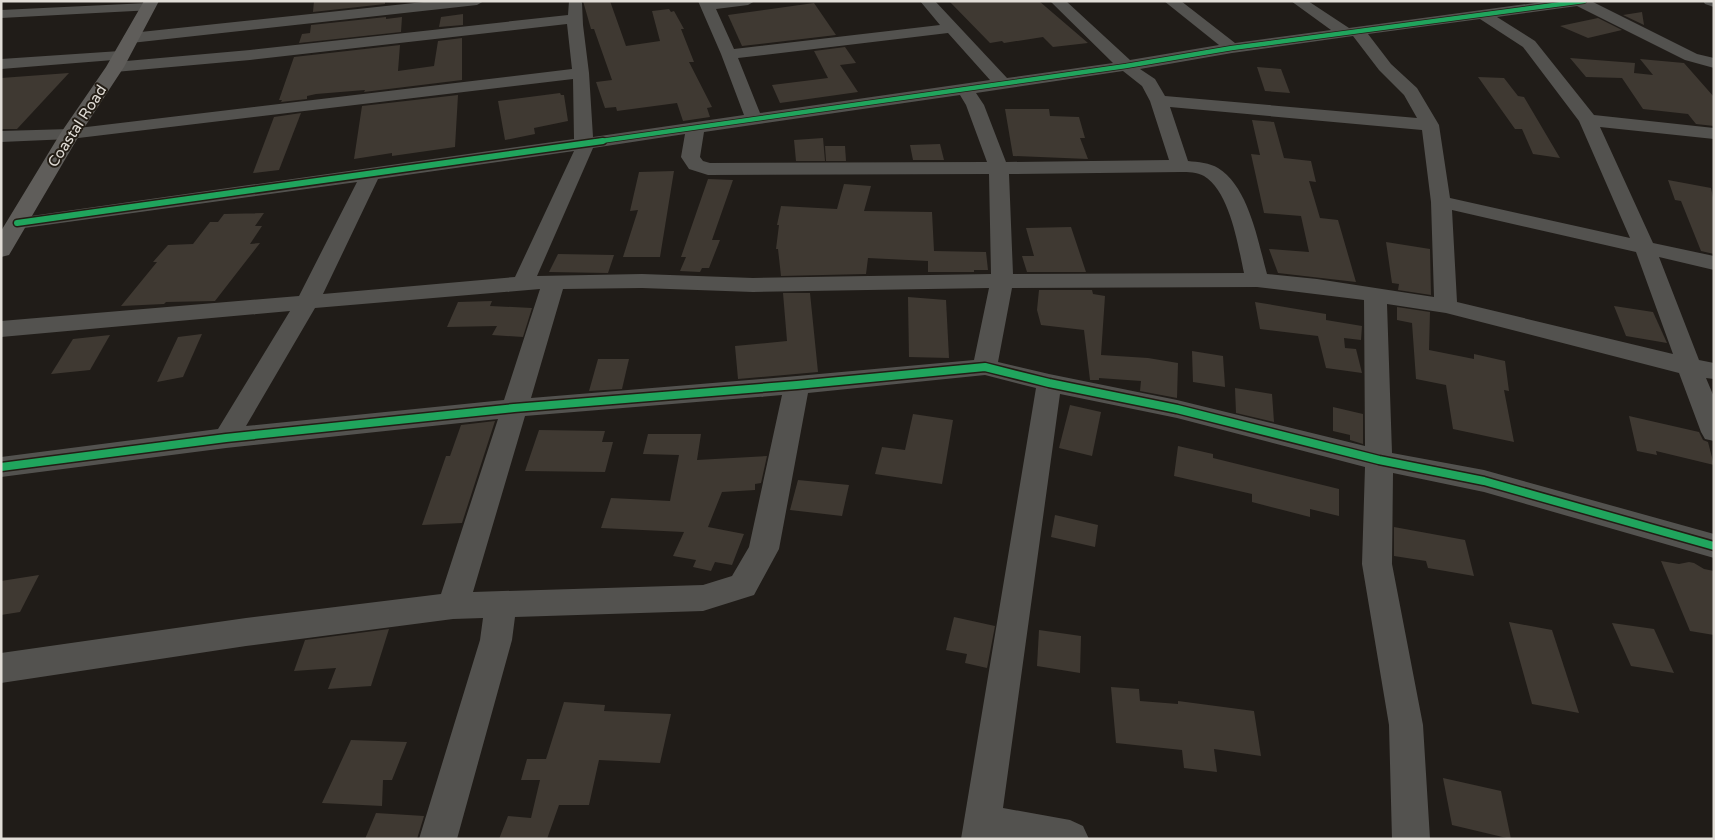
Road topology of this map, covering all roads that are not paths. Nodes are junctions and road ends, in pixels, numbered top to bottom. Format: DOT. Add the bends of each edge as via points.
graph roads {
  1 [pos="478,1"];
  2 [pos="575,1"];
  3 [pos="748,1"];
  4 [pos="927,1"];
  5 [pos="1057,1"];
  6 [pos="1171,1"];
  7 [pos="1298,1"];
  8 [pos="1710,1"];
  9 [pos="1582,2"];
  10 [pos="1714,3"];
  11 [pos="150,4"];
  12 [pos="706,4"];
  13 [pos="1435,6"];
  14 [pos="359,8"];
  15 [pos="1,14"];
  16 [pos="1484,15"];
  17 [pos="1458,18"];
  18 [pos="575,19"];
  19 [pos="950,28"];
  20 [pos="1352,32"];
  21 [pos="130,38"];
  22 [pos="1232,48"];
  23 [pos="729,54"];
  24 [pos="1691,57"];
  25 [pos="117,61"];
  26 [pos="1714,63"];
  27 [pos="1,64"];
  28 [pos="1126,66"];
  29 [pos="581,73"];
  30 [pos="1714,80"];
  31 [pos="1002,83"];
  32 [pos="965,89"];
  33 [pos="1159,101"];
  34 [pos="754,119"];
  35 [pos="1588,120"];
  36 [pos="1430,125"];
  37 [pos="696,126"];
  38 [pos="70,134"];
  39 [pos="1714,134"];
  40 [pos="1,137"];
  41 [pos="585,142"];
  42 [pos="1181,166"];
  43 [pos="999,168"];
  44 [pos="371,173"];
  45 [pos="1442,202"];
  46 [pos="17,223"];
  47 [pos="1645,248"];
  48 [pos="1,250"];
  49 [pos="1714,263"];
  50 [pos="1257,280"];
  51 [pos="1002,281"];
  52 [pos="554,282"];
  53 [pos="523,283"];
  54 [pos="1375,296"];
  55 [pos="308,300"];
  56 [pos="1446,306"];
  57 [pos="1,328"];
  58 [pos="1690,366"];
  59 [pos="985,367"];
  60 [pos="1714,371"];
  61 [pos="1049,383"];
  62 [pos="797,385"];
  63 [pos="514,408"];
  64 [pos="1714,432"];
  65 [pos="226,438"];
  66 [pos="1379,460"];
  67 [pos="1,467"];
  68 [pos="1714,546"];
  69 [pos="453,606"];
  70 [pos="501,606"];
  71 [pos="1,668"];
  72 [pos="981,831"];
  73 [pos="438,839"];
  74 [pos="1070,839"];
  75 [pos="1412,839"];
  1 -- 14 [label="street"];
  2 -- 18 [label="street"];
  3 -- 12 [label="street"];
  4 -- 19 [label="street"];
  5 -- 28 [label="street"];
  6 -- 22 [label="street"];
  7 -- 20 [label="street"];
  8 -- 10 [label="street"];
  9 -- 16 [label="street"];
  9 -- 24 [label="street"];
  11 -- 15 [label="street"];
  11 -- 21 [label="main road, Coastal Road"];
  12 -- 23 [label="street"];
  13 -- 17 [label="street"];
  14 -- 21 [label="street"];
  16 -- 17 [label="street"];
  16 -- 35 [label="street" via="1528,44"];
  17 -- 20 [label="street"];
  18 -- 25 [label="street" via="250,55"];
  18 -- 29 [label="street"];
  19 -- 23 [label="street"];
  19 -- 31 [label="street"];
  20 -- 22 [label="street"];
  20 -- 36 [label="street" via="1411,92"];
  21 -- 25 [label="main road, Coastal Road"];
  22 -- 28 [label="street"];
  23 -- 34 [label="street"];
  24 -- 26 [label="street"];
  24 -- 30 [label="street"];
  25 -- 27 [label="street"];
  25 -- 38 [label="main road, Coastal Road"];
  28 -- 31 [label="street"];
  28 -- 33 [label="street" via="1149,83"];
  29 -- 38 [label="street"];
  29 -- 41 [label="street"];
  31 -- 32 [label="street"];
  32 -- 34 [label="street"];
  32 -- 43 [label="street" via="975,105"];
  33 -- 36 [label="street"];
  33 -- 42 [label="street"];
  34 -- 37 [label="street"];
  35 -- 39 [label="street"];
  35 -- 47 [label="street"];
  36 -- 45 [label="street"];
  37 -- 41 [label="street"];
  37 -- 43 [label="street" via="690,157 696,165 708,169"];
  38 -- 40 [label="street"];
  38 -- 46 [label="main road, Coastal Road"];
  41 -- 44 [label="street"];
  41 -- 53 [label="street"];
  42 -- 43 [label="street"];
  42 -- 50 [label="street" via="1204,169 1221,179 1240,215"];
  43 -- 51 [label="street"];
  44 -- 46 [label="street"];
  44 -- 55 [label="street"];
  45 -- 47 [label="street"];
  45 -- 56 [label="street"];
  46 -- 48 [label="main road, Coastal Road"];
  47 -- 49 [label="street"];
  47 -- 58 [label="street"];
  50 -- 51 [label="street"];
  50 -- 54 [label="street"];
  51 -- 52 [label="street" via="753,285"];
  51 -- 59 [label="street"];
  52 -- 53 [label="street"];
  52 -- 63 [label="street"];
  53 -- 55 [label="street"];
  54 -- 56 [label="street"];
  54 -- 66 [label="street"];
  55 -- 57 [label="street"];
  55 -- 65 [label="street"];
  56 -- 58 [label="street"];
  58 -- 60 [label="street"];
  58 -- 64 [label="street"];
  59 -- 61 [label="street"];
  59 -- 62 [label="street"];
  61 -- 66 [label="street" via="1176,409"];
  61 -- 72 [label="street"];
  62 -- 63 [label="street"];
  62 -- 70 [label="street" via="764,549 743,586 703,598"];
  63 -- 65 [label="street"];
  63 -- 69 [label="street"];
  65 -- 67 [label="street"];
  66 -- 68 [label="street" via="1484,482"];
  66 -- 75 [label="street" via="1377,564 1406,725"];
  69 -- 70 [label="street"];
  69 -- 71 [label="street"];
  70 -- 73 [label="street" via="496,640"];
  72 -- 74 [label="street"];
}
